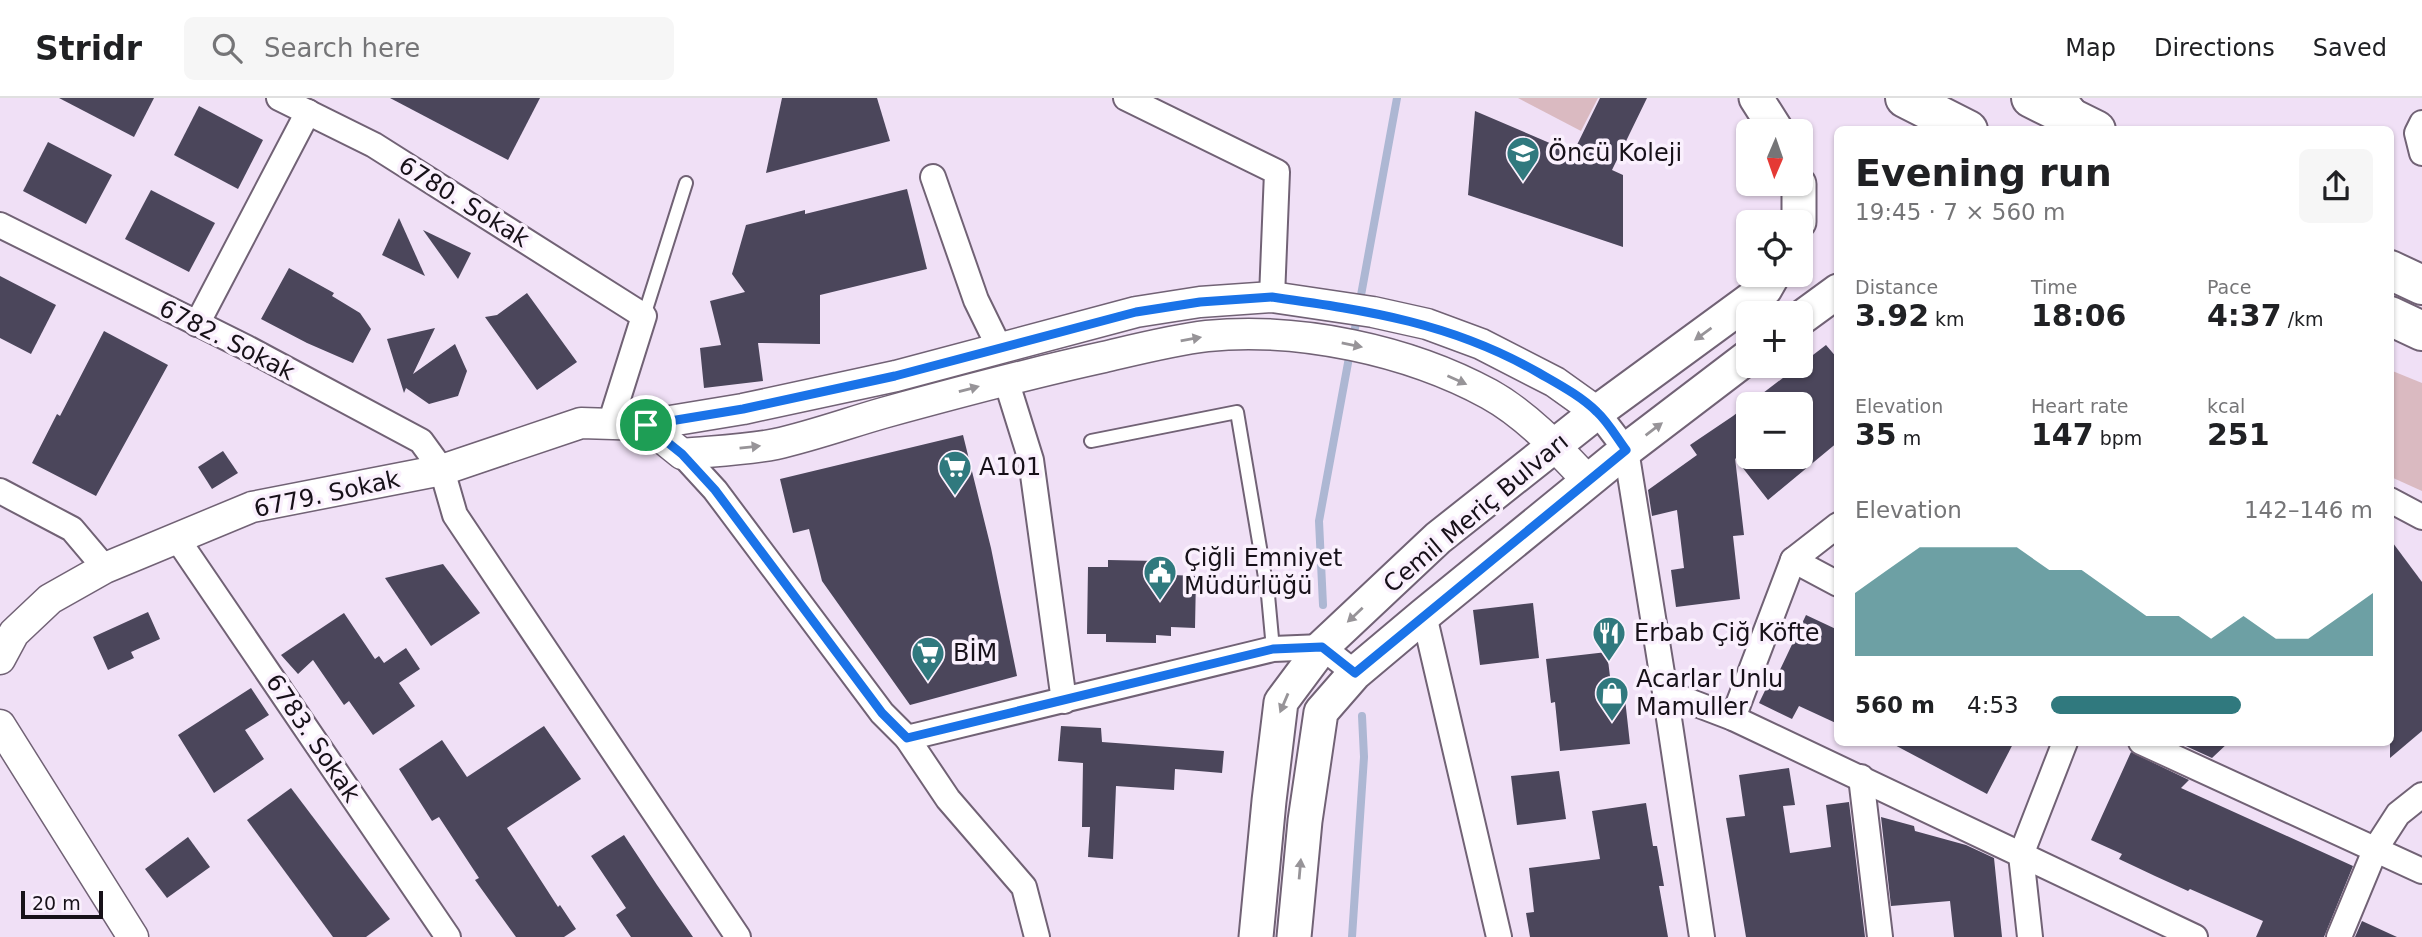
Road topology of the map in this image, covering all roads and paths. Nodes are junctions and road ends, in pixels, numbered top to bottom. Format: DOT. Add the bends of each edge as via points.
graph roads {
  1 [pos="279,98"];
  2 [pos="1126,98"];
  3 [pos="1756,98"];
  4 [pos="1905,98"];
  5 [pos="2031,98"];
  6 [pos="308,112"];
  7 [pos="1769,119"];
  8 [pos="2071,119"];
  9 [pos="2422,123"];
  10 [pos="1960,126"];
  11 [pos="2422,153"];
  12 [pos="933,177"];
  13 [pos="686,183"];
  14 [pos="0,225"];
  15 [pos="2394,272"];
  16 [pos="2422,285"];
  17 [pos="1766,287"];
  18 [pos="1834,293"];
  19 [pos="1272,297"];
  20 [pos="1813,309"];
  21 [pos="644,316"];
  22 [pos="2394,318"];
  23 [pos="197,324"];
  24 [pos="2422,331"];
  25 [pos="1000,349"];
  26 [pos="1736,366"];
  27 [pos="1006,380"];
  28 [pos="1597,412"];
  29 [pos="610,424"];
  30 [pos="646,425"];
  31 [pos="1091,441"];
  32 [pos="1556,446"];
  33 [pos="1626,450"];
  34 [pos="682,454"];
  35 [pos="442,470"];
  36 [pos="1588,481"];
  37 [pos="0,491"];
  38 [pos="2394,502"];
  39 [pos="2422,517"];
  40 [pos="1834,528"];
  41 [pos="178,540"];
  42 [pos="1793,561"];
  43 [pos="106,568"];
  44 [pos="1834,582"];
  45 [pos="1424,615"];
  46 [pos="1322,647"];
  47 [pos="1273,649"];
  48 [pos="0,659"];
  49 [pos="1355,673"];
  50 [pos="1665,692"];
  51 [pos="1064,701"];
  52 [pos="1733,718"];
  53 [pos="0,725"];
  54 [pos="907,738"];
  55 [pos="2063,746"];
  56 [pos="2150,746"];
  57 [pos="1861,778"];
  58 [pos="2422,795"];
  59 [pos="2376,848"];
  60 [pos="2021,855"];
  61 [pos="2422,871"];
  62 [pos="133,937"];
  63 [pos="448,937"];
  64 [pos="738,937"];
  65 [pos="1037,937"];
  66 [pos="1256,937"];
  67 [pos="1294,937"];
  68 [pos="1499,937"];
  69 [pos="1702,937"];
  70 [pos="1880,937"];
  71 [pos="2029,937"];
  72 [pos="2195,937"];
  73 [pos="2339,937"];
  1 -- 6 [label="street, 6780. Sokak"];
  2 -- 19 [label="street" via="1277,172"];
  3 -- 7 [label="main road"];
  4 -- 10 [label="highway"];
  5 -- 8 [label="highway"];
  6 -- 21 [label="street, 6780. Sokak" via="374,145"];
  6 -- 23 [label="street"];
  9 -- 11 [label="street" via="2417,133"];
  12 -- 25 [label="street" via="976,300"];
  13 -- 21 [label="lane"];
  14 -- 23 [label="street, 6782. Sokak"];
  15 -- 16 [label="highway"];
  17 -- 28 [label="main road, Cemil Meriç Bulvarı, one-way"];
  18 -- 20 [label="main road"];
  19 -- 25 [label="street, 6779. Sokak" via="1136,312"];
  19 -- 28 [label="street, 6779. Sokak" via="1427,324 1518,361"];
  21 -- 29 [label="street"];
  22 -- 24 [label="highway"];
  23 -- 35 [label="street, 6782. Sokak" via="421,442"];
  25 -- 30 [label="street, 6779. Sokak" via="755,407"];
  33 -- 26 [label="main road, Cemil Meriç Bulvarı, one-way"];
  27 -- 32 [label="street, one-way" via="1207,336 1259,334 1310,339 1370,349 1429,367 1490,394"];
  34 -- 27 [label="street, one-way" via="775,444"];
  27 -- 51 [label="street" via="1031,460"];
  28 -- 32 [label="main road, Cemil Meriç Bulvarı"];
  28 -- 33 [label="street"];
  29 -- 30 [label="street, 6779. Sokak"];
  29 -- 35 [label="street, 6779. Sokak" via="581,423"];
  30 -- 34 [label="street"];
  31 -- 47 [label="lane" via="1237,412"];
  32 -- 36 [label="street"];
  32 -- 46 [label="main road, Cemil Meriç Bulvarı, one-way" via="1438,538"];
  33 -- 36 [label="main road, Cemil Meriç Bulvarı"];
  33 -- 50 [label="street"];
  34 -- 54 [label="street" via="715,490 882,713"];
  35 -- 41 [label="street, 6779. Sokak" via="252,507"];
  35 -- 64 [label="street" via="455,515"];
  36 -- 45 [label="main road, Cemil Meriç Bulvarı"];
  37 -- 43 [label="street" via="72,529"];
  38 -- 39 [label="street"];
  40 -- 42 [label="street"];
  41 -- 43 [label="street, 6779. Sokak"];
  41 -- 63 [label="street, 6783. Sokak"];
  42 -- 44 [label="street"];
  42 -- 52 [label="street"];
  43 -- 48 [label="street, 6779. Sokak" via="50,599 14,633"];
  45 -- 49 [label="main road, Cemil Meriç Bulvarı"];
  45 -- 68 [label="street"];
  46 -- 47 [label="street"];
  46 -- 49 [label="street"];
  46 -- 66 [label="main road, Cemil Meriç Bulvarı, one-way" via="1281,702"];
  47 -- 51 [label="street"];
  67 -- 49 [label="main road, Cemil Meriç Bulvarı, one-way" via="1321,712"];
  50 -- 52 [label="street"];
  50 -- 69 [label="street"];
  51 -- 54 [label="street"];
  52 -- 57 [label="street"];
  53 -- 62 [label="street"];
  54 -- 65 [label="street" via="948,799 1024,887"];
  55 -- 60 [label="street"];
  56 -- 59 [label="street"];
  57 -- 60 [label="street"];
  57 -- 70 [label="street"];
  58 -- 59 [label="street" via="2398,814"];
  59 -- 61 [label="street"];
  59 -- 73 [label="street"];
  60 -- 71 [label="street"];
  60 -- 72 [label="street"];
}
